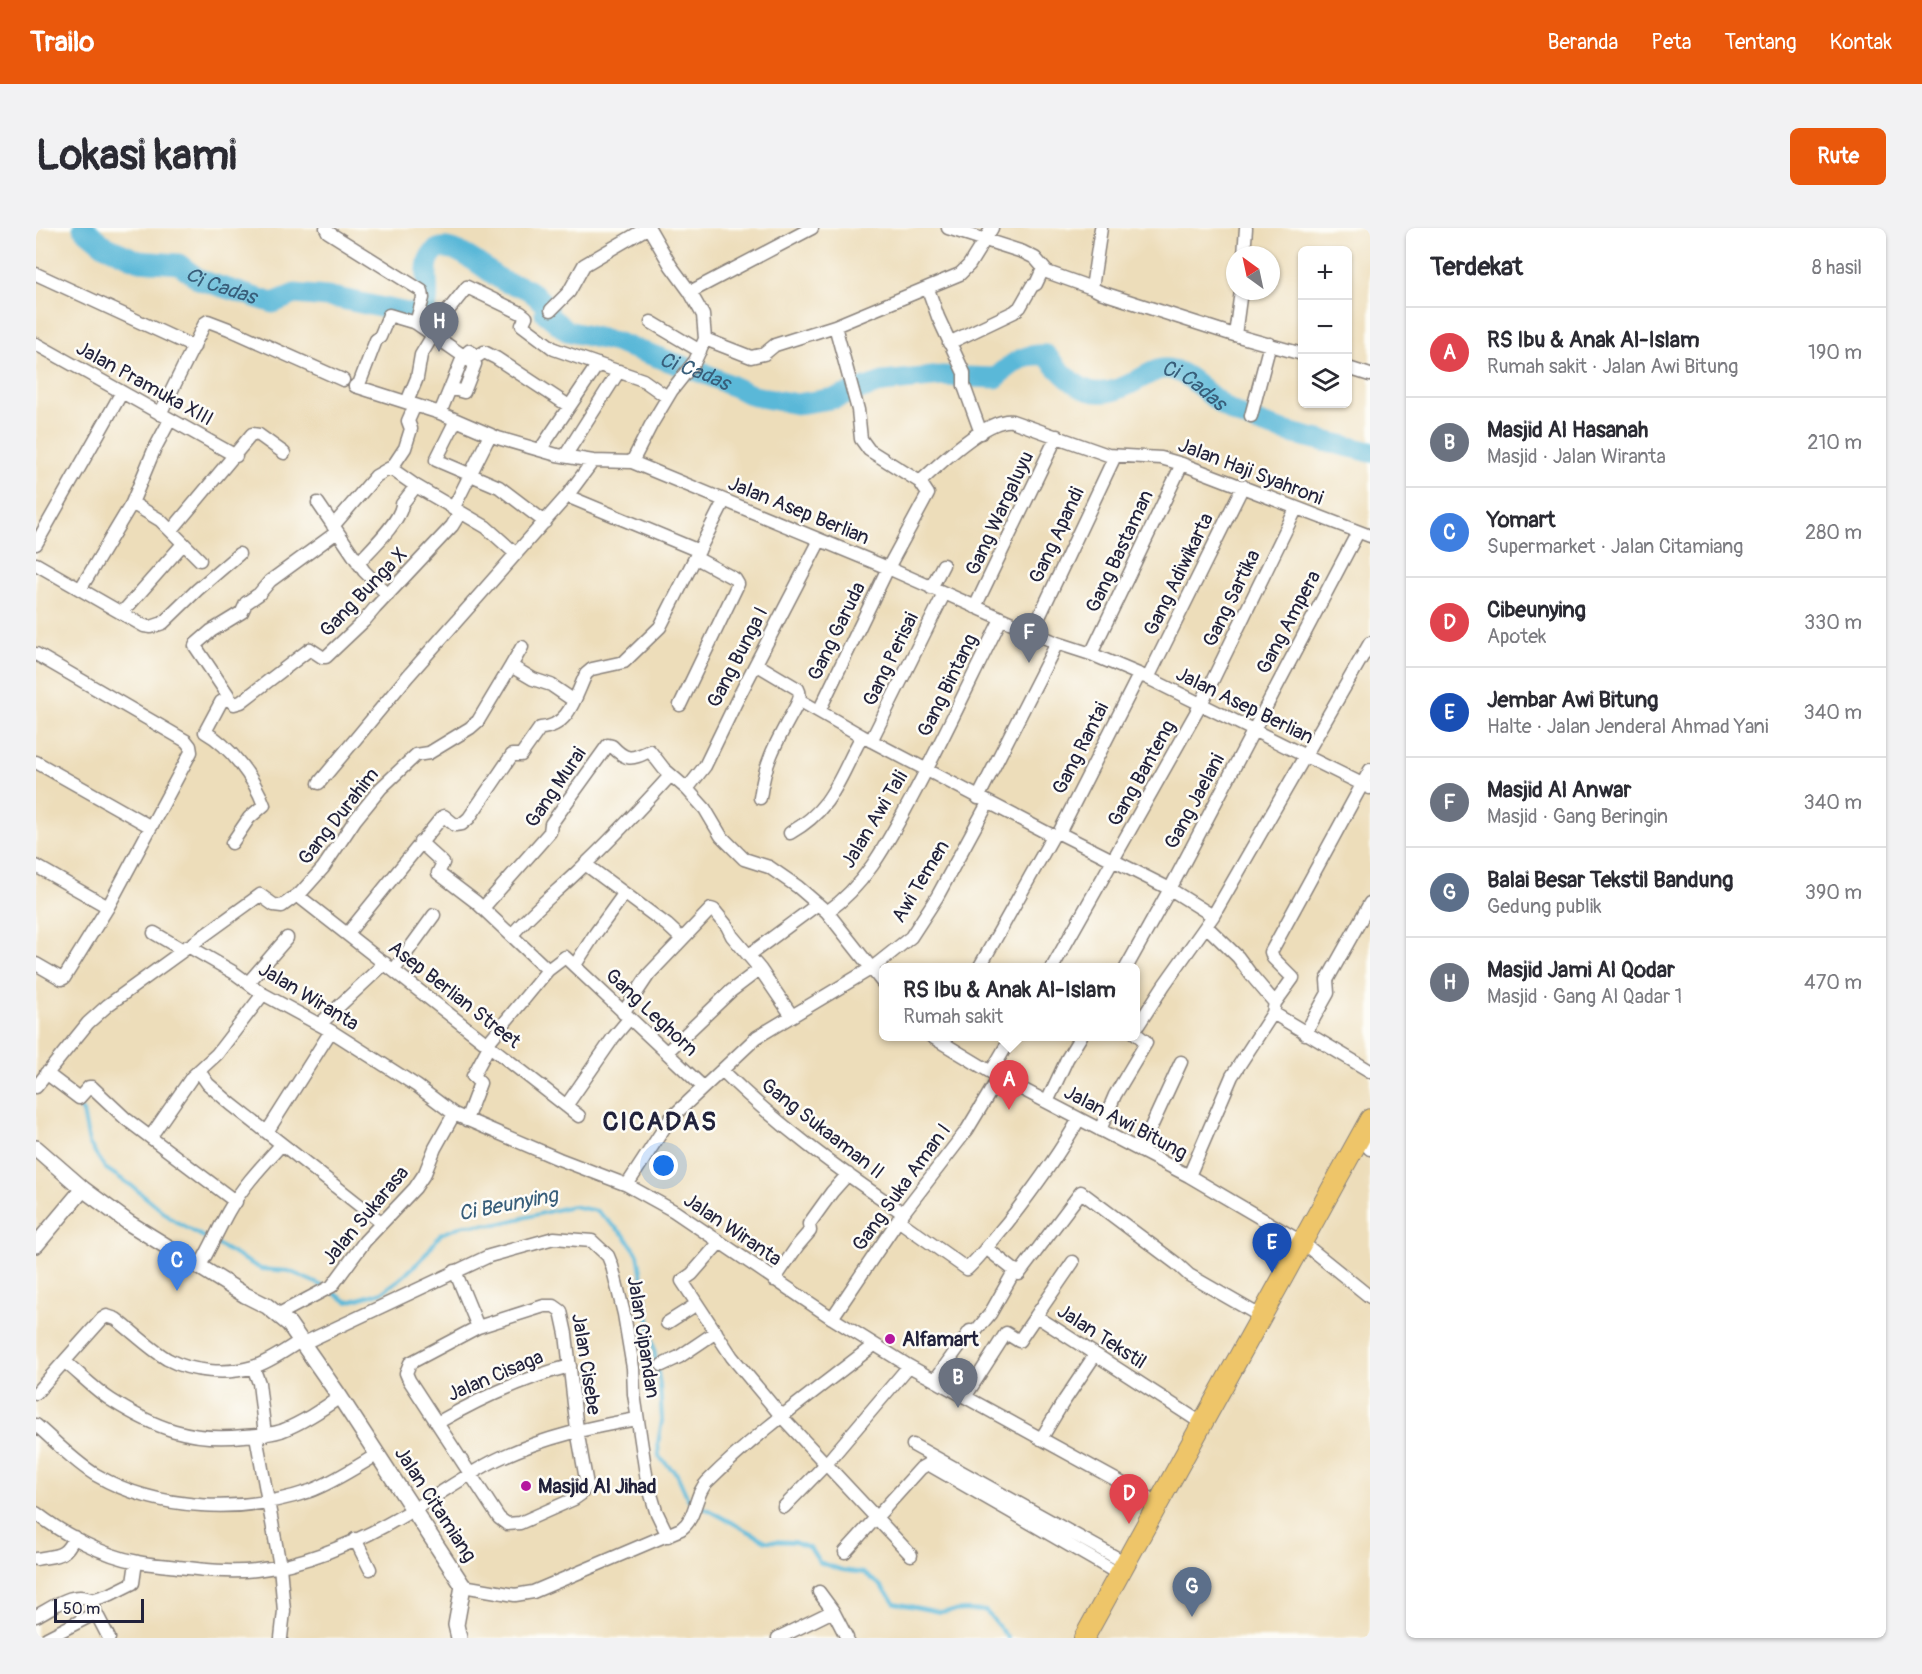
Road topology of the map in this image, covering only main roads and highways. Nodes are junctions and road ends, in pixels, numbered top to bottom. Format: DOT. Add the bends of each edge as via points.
graph roads {
  1 [pos="1370,1119"];
  2 [pos="1365,1144"];
  3 [pos="1084,1638"];
  1 -- 2 [label="main road"];
  2 -- 3 [label="main road" via="1303,1243"];
}
